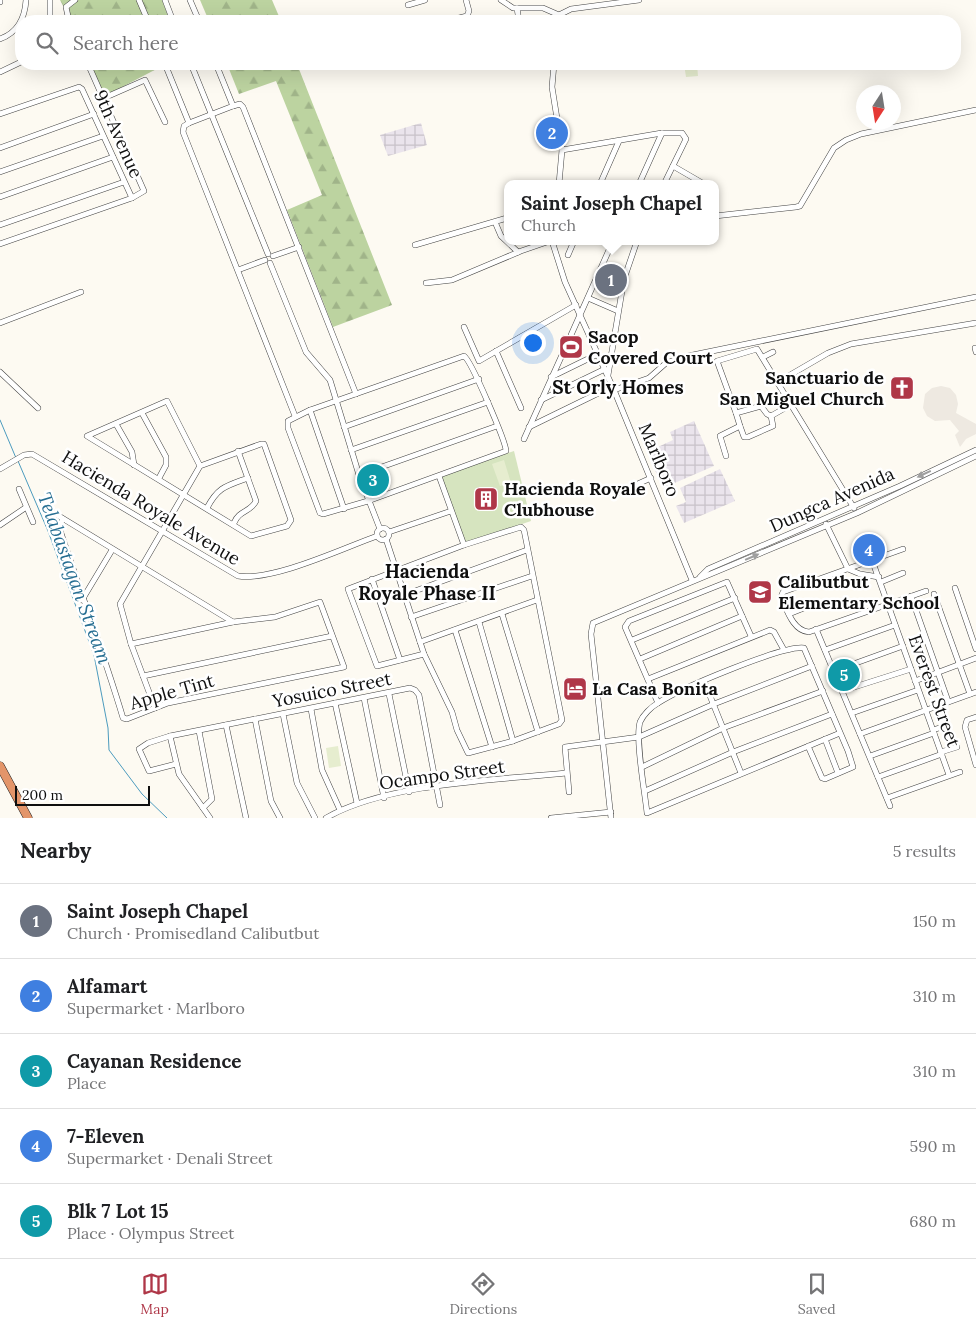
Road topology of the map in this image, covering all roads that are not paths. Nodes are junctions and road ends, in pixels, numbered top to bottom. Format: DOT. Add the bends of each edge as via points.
graph roads {
  1 [pos="26,0"];
  2 [pos="50,0"];
  3 [pos="76,0"];
  4 [pos="139,0"];
  5 [pos="164,0"];
  6 [pos="190,0"];
  7 [pos="425,0"];
  8 [pos="466,0"];
  9 [pos="501,0"];
  10 [pos="542,0"];
  11 [pos="639,0"];
  12 [pos="615,1"];
  13 [pos="408,5"];
  14 [pos="517,8"];
  15 [pos="543,8"];
  16 [pos="22,15"];
  17 [pos="50,15"];
  18 [pos="68,15"];
  19 [pos="145,15"];
  20 [pos="170,15"];
  21 [pos="196,15"];
  22 [pos="467,15"];
  23 [pos="518,15"];
  24 [pos="559,15"];
  25 [pos="15,30"];
  26 [pos="0,39"];
  27 [pos="15,65"];
  28 [pos="91,70"];
  29 [pos="167,70"];
  30 [pos="193,70"];
  31 [pos="218,70"];
  32 [pos="553,70"];
  33 [pos="0,72"];
  34 [pos="104,98"];
  35 [pos="233,106"];
  36 [pos="976,110"];
  37 [pos="0,114"];
  38 [pos="94,114"];
  39 [pos="212,115"];
  40 [pos="165,122"];
  41 [pos="189,122"];
  42 [pos="662,133"];
  43 [pos="103,136"];
  44 [pos="619,141"];
  45 [pos="0,148"];
  46 [pos="562,150"];
  47 [pos="113,157"];
  48 [pos="673,166"];
  49 [pos="0,172"];
  50 [pos="692,177"];
  51 [pos="559,180"];
  52 [pos="602,180"];
  53 [pos="642,180"];
  54 [pos="666,180"];
  55 [pos="690,180"];
  56 [pos="697,180"];
  57 [pos="124,182"];
  58 [pos="0,197"];
  59 [pos="132,198"];
  60 [pos="719,216"];
  61 [pos="504,219"];
  62 [pos="495,222"];
  63 [pos="0,224"];
  64 [pos="504,239"];
  65 [pos="0,244"];
  66 [pos="415,245"];
  67 [pos="511,245"];
  68 [pos="539,245"];
  69 [pos="552,245"];
  70 [pos="572,245"];
  71 [pos="611,245"];
  72 [pos="635,245"];
  73 [pos="299,247"];
  74 [pos="518,252"];
  75 [pos="270,255"];
  76 [pos="568,255"];
  77 [pos="267,261"];
  78 [pos="238,270"];
  79 [pos="600,270"];
  80 [pos="624,279"];
  81 [pos="426,283"];
  82 [pos="81,292"];
  83 [pos="976,297"];
  84 [pos="588,298"];
  85 [pos="576,304"];
  86 [pos="618,311"];
  87 [pos="581,316"];
  88 [pos="0,323"];
  89 [pos="976,323"];
  90 [pos="464,327"];
  91 [pos="572,335"];
  92 [pos="496,351"];
  93 [pos="773,352"];
  94 [pos="598,354"];
  95 [pos="562,355"];
  96 [pos="763,357"];
  97 [pos="605,369"];
  98 [pos="0,372"];
  99 [pos="608,375"];
  100 [pos="551,378"];
  101 [pos="478,380"];
  102 [pos="778,382"];
  103 [pos="613,388"];
  104 [pos="356,394"];
  105 [pos="541,400"];
  106 [pos="337,401"];
  107 [pos="488,402"];
  108 [pos="792,404"];
  109 [pos="38,408"];
  110 [pos="521,408"];
  111 [pos="310,410"];
  112 [pos="142,413"];
  113 [pos="736,413"];
  114 [pos="295,416"];
  115 [pos="771,416"];
  116 [pos="116,424"];
  117 [pos="497,426"];
  118 [pos="740,426"];
  119 [pos="344,427"];
  120 [pos="529,427"];
  121 [pos="524,439"];
  122 [pos="351,450"];
  123 [pos="976,450"];
  124 [pos="238,451"];
  125 [pos="726,456"];
  126 [pos="976,456"];
  127 [pos="134,465"];
  128 [pos="200,466"];
  129 [pos="0,469"];
  130 [pos="359,475"];
  131 [pos="439,476"];
  132 [pos="158,478"];
  133 [pos="248,478"];
  134 [pos="651,478"];
  135 [pos="19,489"];
  136 [pos="183,495"];
  137 [pos="613,496"];
  138 [pos="368,501"];
  139 [pos="853,507"];
  140 [pos="25,508"];
  141 [pos="207,508"];
  142 [pos="344,509"];
  143 [pos="49,510"];
  144 [pos="451,511"];
  145 [pos="857,513"];
  146 [pos="62,519"];
  147 [pos="824,519"];
  148 [pos="33,522"];
  149 [pos="234,523"];
  150 [pos="0,526"];
  151 [pos="827,526"];
  152 [pos="380,529"];
  153 [pos="161,531"];
  154 [pos="389,532"];
  155 [pos="377,536"];
  156 [pos="386,539"];
  157 [pos="464,545"];
  158 [pos="903,549"];
  159 [pos="112,550"];
  160 [pos="527,550"];
  161 [pos="872,560"];
  162 [pos="140,567"];
  163 [pos="848,569"];
  164 [pos="395,570"];
  165 [pos="903,573"];
  166 [pos="532,576"];
  167 [pos="700,577"];
  168 [pos="372,579"];
  169 [pos="692,580"];
  170 [pos="880,580"];
  171 [pos="955,588"];
  172 [pos="926,591"];
  173 [pos="934,594"];
  174 [pos="404,595"];
  175 [pos="911,596"];
  176 [pos="735,598"];
  177 [pos="82,600"];
  178 [pos="537,600"];
  179 [pos="888,604"];
  180 [pos="810,606"];
  181 [pos="218,613"];
  182 [pos="502,614"];
  183 [pos="789,614"];
  184 [pos="742,616"];
  185 [pos="411,618"];
  186 [pos="233,622"];
  187 [pos="479,622"];
  188 [pos="895,625"];
  189 [pos="218,626"];
  190 [pos="455,630"];
  191 [pos="816,630"];
  192 [pos="332,636"];
  193 [pos="751,636"];
  194 [pos="632,640"];
  195 [pos="420,642"];
  196 [pos="131,644"];
  197 [pos="903,646"];
  198 [pos="976,649"];
  199 [pos="784,650"];
  200 [pos="825,650"];
  201 [pos="424,654"];
  202 [pos="976,658"];
  203 [pos="640,659"];
  204 [pos="400,660"];
  205 [pos="958,665"];
  206 [pos="812,666"];
  207 [pos="910,668"];
  208 [pos="834,671"];
  209 [pos="938,672"];
  210 [pos="143,676"];
  211 [pos="648,680"];
  212 [pos="915,680"];
  213 [pos="704,681"];
  214 [pos="918,690"];
  215 [pos="823,691"];
  216 [pos="842,691"];
  217 [pos="976,692"];
  218 [pos="389,694"];
  219 [pos="970,694"];
  220 [pos="364,698"];
  221 [pos="948,701"];
  222 [pos="336,703"];
  223 [pos="658,703"];
  224 [pos="714,704"];
  225 [pos="154,708"];
  226 [pos="310,708"];
  227 [pos="925,710"];
  228 [pos="852,713"];
  229 [pos="284,714"];
  230 [pos="832,714"];
  231 [pos="976,717"];
  232 [pos="255,719"];
  233 [pos="226,725"];
  234 [pos="948,725"];
  235 [pos="723,728"];
  236 [pos="199,731"];
  237 [pos="934,731"];
  238 [pos="538,732"];
  239 [pos="840,733"];
  240 [pos="860,734"];
  241 [pos="170,736"];
  242 [pos="639,736"];
  243 [pos="825,740"];
  244 [pos="604,741"];
  245 [pos="513,742"];
  246 [pos="808,746"];
  247 [pos="492,747"];
  248 [pos="957,747"];
  249 [pos="974,747"];
  250 [pos="733,752"];
  251 [pos="942,753"];
  252 [pos="870,756"];
  253 [pos="176,764"];
  254 [pos="0,766"];
  255 [pos="642,766"];
  256 [pos="976,766"];
  257 [pos="960,772"];
  258 [pos="566,773"];
  259 [pos="838,773"];
  260 [pos="741,774"];
  261 [pos="949,775"];
  262 [pos="878,777"];
  263 [pos="437,787"];
  264 [pos="645,791"];
  265 [pos="409,792"];
  266 [pos="569,792"];
  267 [pos="384,798"];
  268 [pos="887,798"];
  269 [pos="357,803"];
  270 [pos="440,806"];
  271 [pos="890,806"];
  272 [pos="203,808"];
  273 [pos="340,810"];
  274 [pos="611,812"];
  275 [pos="28,818"];
  276 [pos="210,818"];
  277 [pos="246,818"];
  278 [pos="280,818"];
  279 [pos="315,818"];
  280 [pos="326,818"];
  281 [pos="551,818"];
  282 [pos="611,818"];
  1 -- 16 [label="street"];
  2 -- 17 [label="street"];
  3 -- 18 [label="street" via="66,7"];
  4 -- 19 [label="street"];
  5 -- 20 [label="street"];
  6 -- 21 [label="street"];
  7 -- 13 [label="street"];
  8 -- 22 [label="street"];
  9 -- 14 [label="street"];
  10 -- 15 [label="street"];
  11 -- 12 [label="street"];
  12 -- 24 [label="street" via="571,9"];
  14 -- 15 [label="street"];
  14 -- 23 [label="street"];
  15 -- 24 [label="street"];
  25 -- 26 [label="street"];
  27 -- 33 [label="street"];
  28 -- 34 [label="street"];
  29 -- 41 [label="street"];
  30 -- 39 [label="street"];
  31 -- 35 [label="street"];
  32 -- 46 [label="street" via="552,87"];
  34 -- 40 [label="street" via="145,80"];
  34 -- 59 [label="street" via="144,189"];
  35 -- 39 [label="street"];
  35 -- 73 [label="street" via="240,104 243,107"];
  36 -- 60 [label="street" via="846,140 830,153 796,208"];
  37 -- 38 [label="street, 9th Avenue" via="75,88 82,89"];
  38 -- 43 [label="street, 9th Avenue"];
  38 -- 45 [label="street"];
  39 -- 41 [label="street"];
  39 -- 75 [label="street"];
  41 -- 78 [label="street" via="184,126 184,132"];
  42 -- 44 [label="street"];
  42 -- 48 [label="street" via="678,132 686,137"];
  42 -- 53 [label="street"];
  43 -- 47 [label="street, 9th Avenue"];
  43 -- 49 [label="street"];
  44 -- 46 [label="street"];
  44 -- 52 [label="street"];
  46 -- 51 [label="street"];
  47 -- 57 [label="street, 9th Avenue"];
  47 -- 58 [label="street"];
  48 -- 50 [label="street"];
  48 -- 54 [label="street"];
  50 -- 55 [label="street"];
  50 -- 56 [label="street"];
  57 -- 59 [label="street, 9th Avenue"];
  57 -- 63 [label="street"];
  59 -- 65 [label="street"];
  61 -- 62 [label="street"];
  62 -- 64 [label="street"];
  62 -- 66 [label="street"];
  67 -- 74 [label="street"];
  68 -- 74 [label="street"];
  69 -- 85 [label="street, Marlboro"];
  70 -- 76 [label="street"];
  71 -- 79 [label="street"];
  72 -- 80 [label="street"];
  73 -- 75 [label="street"];
  73 -- 104 [label="street"];
  74 -- 81 [label="street" via="452,280"];
  75 -- 77 [label="street"];
  77 -- 78 [label="street"];
  77 -- 106 [label="street" via="306,352 330,380"];
  78 -- 114 [label="street"];
  79 -- 80 [label="street"];
  79 -- 84 [label="street"];
  80 -- 86 [label="street"];
  82 -- 88 [label="street"];
  83 -- 103 [label="street" via="683,357 666,363 649,378"];
  84 -- 86 [label="street"];
  84 -- 87 [label="street"];
  85 -- 87 [label="street, Marlboro"];
  85 -- 92 [label="street"];
  86 -- 99 [label="street"];
  87 -- 91 [label="street"];
  87 -- 94 [label="street, Marlboro"];
  89 -- 102 [label="street" via="851,344 823,355"];
  90 -- 92 [label="street" via="479,361"];
  92 -- 110 [label="street"];
  93 -- 96 [label="street"];
  94 -- 97 [label="street, Marlboro"];
  94 -- 100 [label="street"];
  95 -- 100 [label="street"];
  96 -- 102 [label="street"];
  96 -- 113 [label="street" via="760,350 754,348 718,360"];
  97 -- 99 [label="street, Marlboro"];
  97 -- 105 [label="street"];
  98 -- 109 [label="street"];
  99 -- 103 [label="street, Marlboro"];
  100 -- 105 [label="street"];
  101 -- 104 [label="street" via="464,356"];
  101 -- 107 [label="street"];
  101 -- 119 [label="street"];
  102 -- 108 [label="street"];
  103 -- 120 [label="street"];
  103 -- 134 [label="street, Marlboro"];
  104 -- 106 [label="street"];
  105 -- 120 [label="street"];
  106 -- 111 [label="street"];
  106 -- 119 [label="street"];
  107 -- 117 [label="street"];
  107 -- 122 [label="street"];
  108 -- 115 [label="street"];
  108 -- 139 [label="street"];
  111 -- 114 [label="street"];
  111 -- 142 [label="street"];
  112 -- 116 [label="street"];
  112 -- 128 [label="street" via="168,402"];
  112 -- 132 [label="street" via="166,457 166,465"];
  113 -- 115 [label="street" via="761,406"];
  113 -- 118 [label="street"];
  114 -- 142 [label="street" via="288,421 288,428 318,510 323,514"];
  115 -- 118 [label="street" via="773,426 748,437 744,436"];
  116 -- 127 [label="street" via="132,452"];
  116 -- 127 [label="street" via="87,437"];
  117 -- 130 [label="street"];
  117 -- 131 [label="street" via="506,451"];
  118 -- 125 [label="street" via="720,435"];
  119 -- 122 [label="street"];
  120 -- 121 [label="street"];
  122 -- 130 [label="street"];
  123 -- 139 [label="street, Dungca Avenida, one-way"];
  124 -- 128 [label="street"];
  124 -- 133 [label="street"];
  124 -- 149 [label="street" via="264,444 291,520 287,526 254,536"];
  126 -- 145 [label="street, Dungca Avenida"];
  127 -- 132 [label="street"];
  128 -- 136 [label="street"];
  129 -- 153 [label="street, Hacienda Royale Avenue" via="32,454"];
  130 -- 138 [label="street"];
  131 -- 138 [label="street"];
  131 -- 144 [label="street"];
  132 -- 136 [label="street"];
  133 -- 141 [label="street" via="215,493"];
  133 -- 149 [label="street" via="256,504 238,514"];
  134 -- 137 [label="street"];
  134 -- 169 [label="street, Marlboro"];
  135 -- 140 [label="street"];
  136 -- 141 [label="street"];
  136 -- 153 [label="street"];
  138 -- 142 [label="street"];
  138 -- 152 [label="street"];
  139 -- 145 [label="street"];
  139 -- 147 [label="street, Dungca Avenida"];
  140 -- 148 [label="street"];
  140 -- 150 [label="street"];
  141 -- 149 [label="street"];
  143 -- 146 [label="street"];
  144 -- 154 [label="street"];
  144 -- 157 [label="street"];
  145 -- 151 [label="street, Dungca Avenida"];
  146 -- 159 [label="street"];
  146 -- 177 [label="street, Apple Tint" via="59,527"];
  147 -- 151 [label="street"];
  147 -- 167 [label="street, Dungca Avenida" via="708,569"];
  151 -- 163 [label="street"];
  167 -- 151 [label="street, Dungca Avenida, one-way"];
  152 -- 154 [label="street" via="385,528"];
  152 -- 155 [label="street"];
  153 -- 155 [label="street, Hacienda Royale Avenue" via="230,572 251,578 274,574"];
  153 -- 162 [label="street"];
  154 -- 156 [label="street"];
  155 -- 156 [label="street" via="381,540"];
  156 -- 164 [label="street"];
  157 -- 160 [label="street" via="521,527"];
  157 -- 164 [label="street"];
  158 -- 161 [label="street"];
  159 -- 162 [label="street"];
  159 -- 177 [label="street"];
  160 -- 166 [label="street"];
  160 -- 174 [label="street"];
  161 -- 163 [label="street"];
  161 -- 170 [label="street, Everest Street"];
  162 -- 181 [label="street"];
  162 -- 196 [label="street" via="120,604"];
  163 -- 170 [label="street"];
  163 -- 183 [label="street" via="783,592 781,597"];
  164 -- 168 [label="street"];
  164 -- 174 [label="street"];
  165 -- 170 [label="street"];
  166 -- 178 [label="street"];
  166 -- 185 [label="street"];
  167 -- 169 [label="street, Dungca Avenida"];
  168 -- 204 [label="street"];
  168 -- 204 [label="street" via="349,587 347,591 377,666"];
  169 -- 244 [label="street, Dungca Avenida" via="593,623 591,634"];
  170 -- 179 [label="street, Everest Street"];
  171 -- 198 [label="street"];
  172 -- 175 [label="street"];
  173 -- 205 [label="street"];
  174 -- 185 [label="street"];
  175 -- 179 [label="street"];
  175 -- 209 [label="street"];
  176 -- 184 [label="street"];
  176 -- 194 [label="street"];
  176 -- 194 [label="street" via="726,582 628,621 625,627"];
  177 -- 225 [label="street, Apple Tint" via="124,718"];
  178 -- 182 [label="street"];
  178 -- 238 [label="street" via="562,720"];
  179 -- 188 [label="street, Everest Street"];
  179 -- 191 [label="street"];
  180 -- 183 [label="street"];
  181 -- 186 [label="street"];
  181 -- 189 [label="street"];
  182 -- 187 [label="street"];
  182 -- 238 [label="street"];
  183 -- 191 [label="street" via="802,630"];
  184 -- 193 [label="street"];
  184 -- 203 [label="street"];
  185 -- 195 [label="street"];
  186 -- 189 [label="street"];
  186 -- 192 [label="street" via="275,617 318,601"];
  187 -- 190 [label="street"];
  187 -- 245 [label="street"];
  188 -- 197 [label="street, Everest Street"];
  188 -- 200 [label="street"];
  189 -- 196 [label="street"];
  190 -- 195 [label="street"];
  190 -- 247 [label="street"];
  191 -- 200 [label="street"];
  192 -- 210 [label="street"];
  192 -- 225 [label="street, Apple Tint" via="343,668"];
  193 -- 199 [label="street" via="773,630"];
  193 -- 211 [label="street"];
  194 -- 203 [label="street"];
  195 -- 201 [label="street"];
  196 -- 210 [label="street"];
  197 -- 207 [label="street, Everest Street"];
  197 -- 208 [label="street"];
  199 -- 206 [label="street" via="804,648"];
  199 -- 213 [label="street"];
  200 -- 208 [label="street"];
  201 -- 204 [label="street"];
  201 -- 247 [label="street" via="452,712 466,752"];
  202 -- 205 [label="street"];
  203 -- 211 [label="street"];
  205 -- 209 [label="street"];
  205 -- 219 [label="street"];
  206 -- 215 [label="street"];
  206 -- 224 [label="street"];
  207 -- 212 [label="street, Everest Street"];
  207 -- 216 [label="street"];
  208 -- 216 [label="street"];
  209 -- 212 [label="street"];
  209 -- 221 [label="street"];
  210 -- 225 [label="street"];
  211 -- 223 [label="street"];
  212 -- 214 [label="street, Everest Street"];
  213 -- 223 [label="street"];
  213 -- 224 [label="street"];
  214 -- 227 [label="street, Everest Street"];
  214 -- 228 [label="street"];
  215 -- 230 [label="street"];
  215 -- 235 [label="street"];
  216 -- 228 [label="street"];
  217 -- 219 [label="street"];
  218 -- 220 [label="street, Yosuico Street"];
  218 -- 263 [label="street, Yosuico Street" via="410,688 419,695"];
  218 -- 265 [label="street"];
  219 -- 221 [label="street"];
  220 -- 222 [label="street, Yosuico Street"];
  220 -- 267 [label="street"];
  221 -- 227 [label="street"];
  222 -- 226 [label="street, Yosuico Street"];
  222 -- 269 [label="street"];
  223 -- 242 [label="street" via="640,721"];
  224 -- 235 [label="street"];
  224 -- 242 [label="street"];
  226 -- 229 [label="street, Yosuico Street"];
  226 -- 273 [label="street" via="322,770"];
  227 -- 237 [label="street, Everest Street"];
  227 -- 240 [label="street"];
  228 -- 240 [label="street"];
  229 -- 232 [label="street, Yosuico Street"];
  229 -- 279 [label="street" via="297,783"];
  230 -- 239 [label="street"];
  230 -- 250 [label="street"];
  231 -- 249 [label="street" via="967,720 965,727"];
  232 -- 233 [label="street, Yosuico Street"];
  232 -- 278 [label="street" via="271,802"];
  233 -- 236 [label="street, Yosuico Street"];
  233 -- 277 [label="street"];
  234 -- 237 [label="street"];
  235 -- 250 [label="street"];
  235 -- 255 [label="street"];
  236 -- 241 [label="street, Yosuico Street"];
  236 -- 272 [label="street" via="212,800"];
  237 -- 251 [label="street, Everest Street"];
  237 -- 252 [label="street"];
  238 -- 245 [label="street"];
  239 -- 243 [label="street"];
  239 -- 259 [label="street" via="854,765"];
  240 -- 252 [label="street"];
  241 -- 253 [label="street"];
  241 -- 253 [label="street, Yosuico Street" via="148,743 139,750 149,771"];
  242 -- 244 [label="street"];
  242 -- 255 [label="street"];
  243 -- 246 [label="street"];
  243 -- 259 [label="street"];
  244 -- 258 [label="street" via="564,748"];
  244 -- 274 [label="street"];
  245 -- 247 [label="street"];
  246 -- 259 [label="street" via="822,778"];
  246 -- 260 [label="street"];
  248 -- 251 [label="street"];
  249 -- 256 [label="street"];
  250 -- 260 [label="street"];
  250 -- 264 [label="street"];
  251 -- 261 [label="street, Everest Street"];
  251 -- 262 [label="street"];
  252 -- 262 [label="street"];
  253 -- 272 [label="street" via="179,774"];
  254 -- 275 [label="highway"];
  255 -- 264 [label="street"];
  257 -- 261 [label="street"];
  258 -- 263 [label="street, Ocampo Street"];
  258 -- 266 [label="street"];
  260 -- 264 [label="street" via="647,814"];
  261 -- 268 [label="street"];
  262 -- 268 [label="street"];
  263 -- 265 [label="street, Ocampo Street"];
  263 -- 270 [label="street, Yosuico Street"];
  265 -- 267 [label="street, Ocampo Street"];
  267 -- 269 [label="street, Ocampo Street"];
  268 -- 271 [label="street"];
  269 -- 273 [label="street, Ocampo Street"];
  272 -- 276 [label="street"];
  273 -- 280 [label="street, Ocampo Street"];
  274 -- 281 [label="street"];
  274 -- 282 [label="street"];
}
